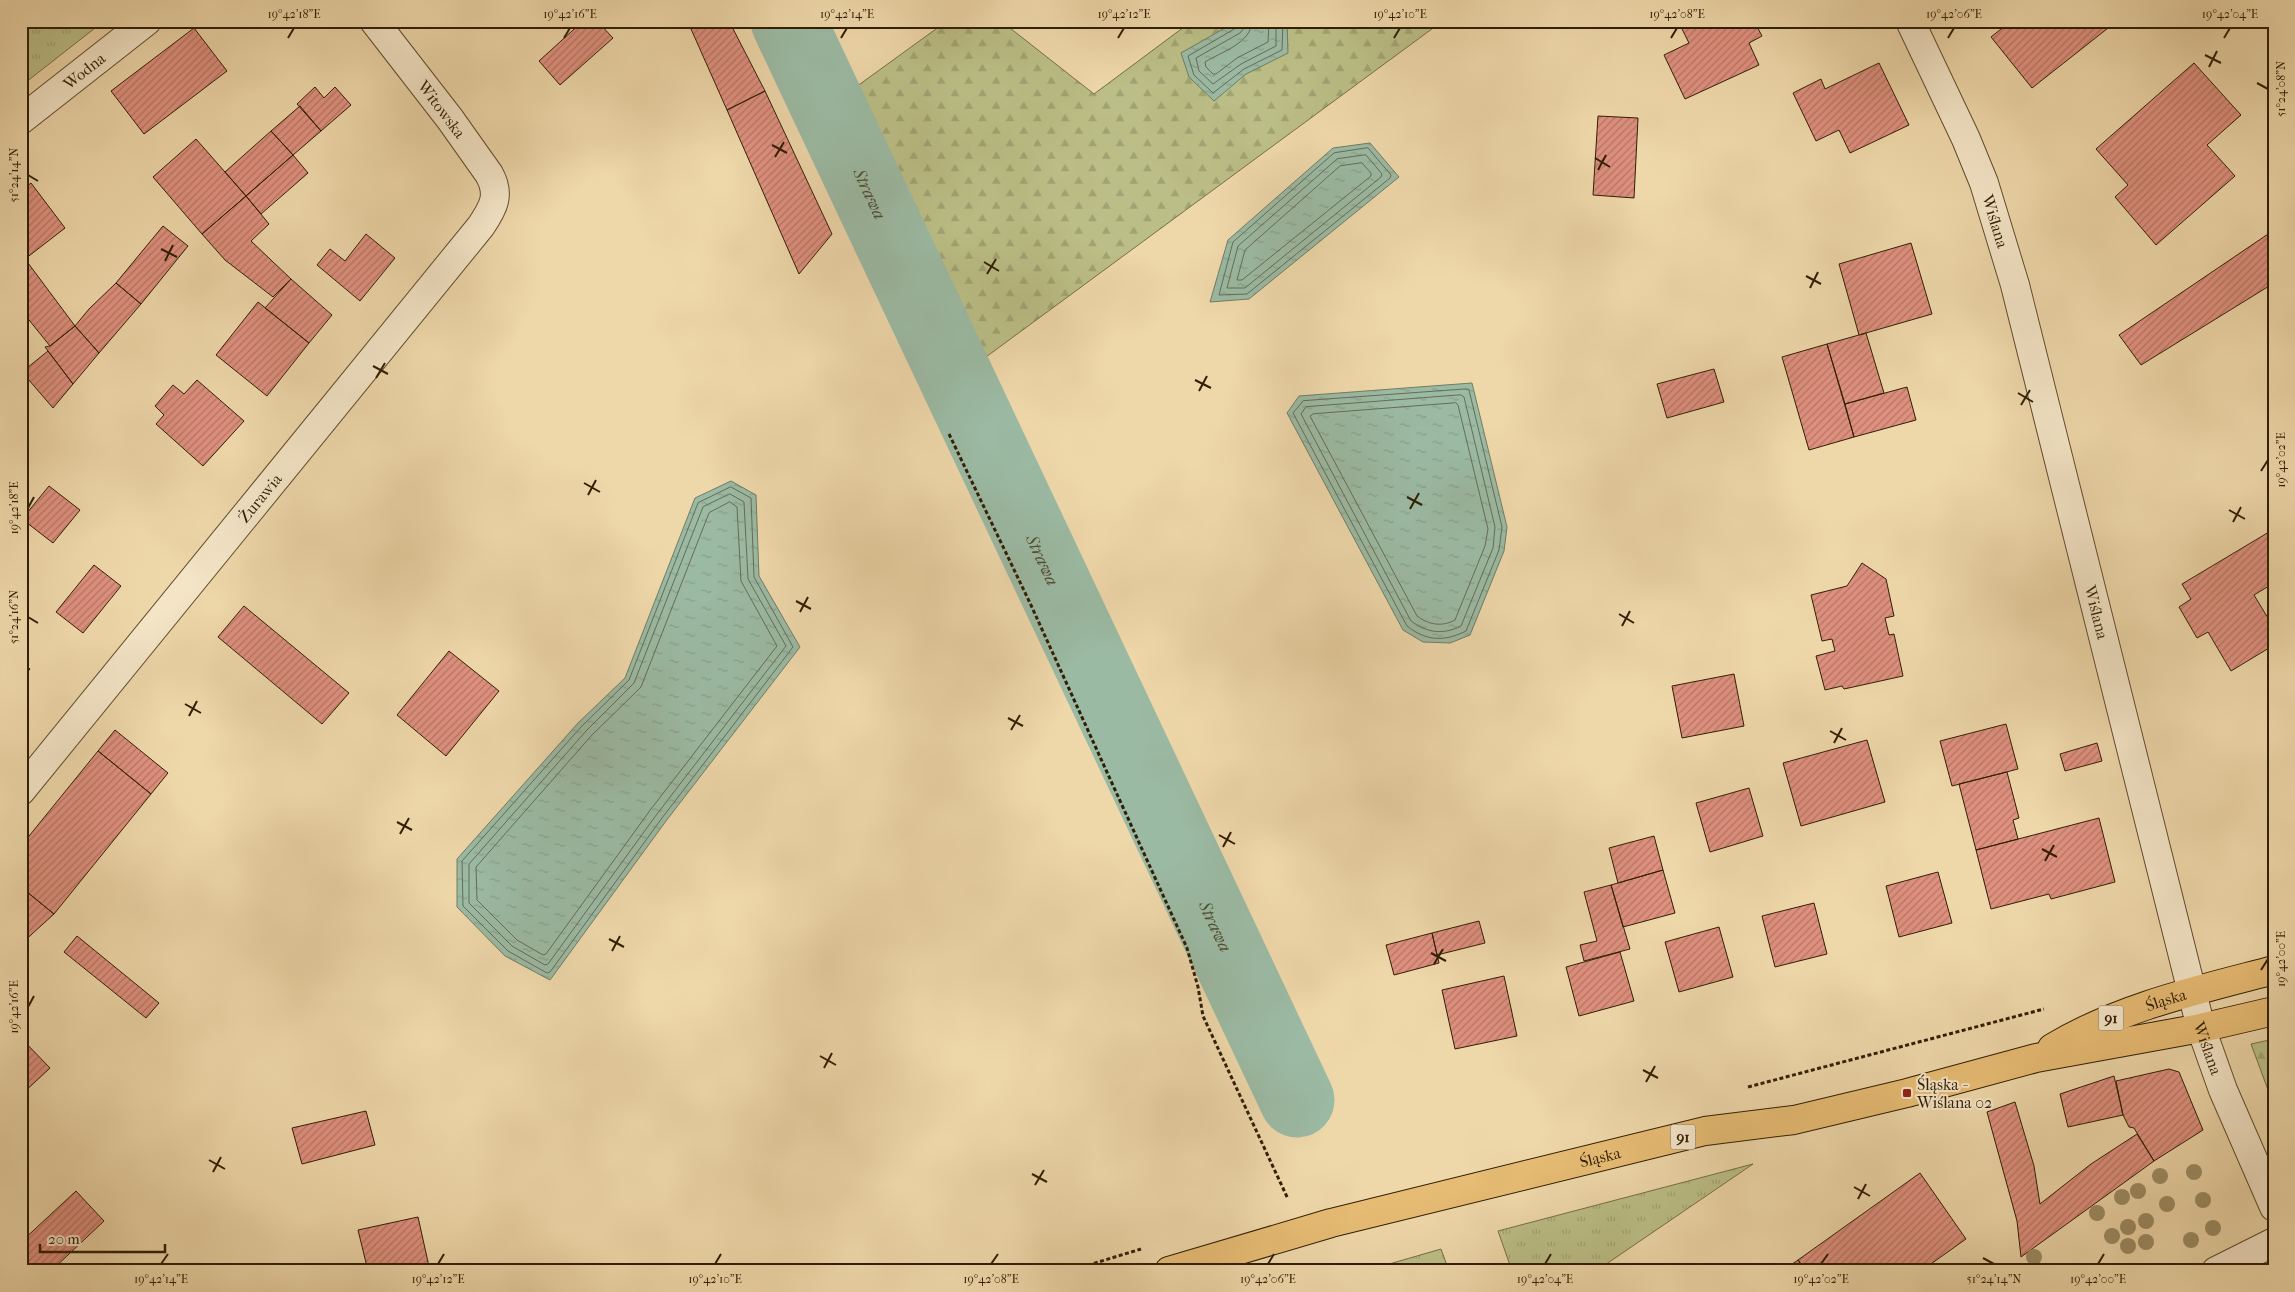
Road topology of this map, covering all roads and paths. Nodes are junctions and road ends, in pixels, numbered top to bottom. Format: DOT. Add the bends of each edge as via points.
graph roads {
  1 [pos="147,21"];
  2 [pos="374,21"];
  3 [pos="1910,21"];
  4 [pos="21,120"];
  5 [pos="495,203"];
  6 [pos="949,434"];
  7 [pos="21,791"];
  8 [pos="2274,970"];
  9 [pos="2191,990"];
  10 [pos="2274,1011"];
  11 [pos="2202,1028"];
  12 [pos="2036,1058"];
  13 [pos="1291,1204"];
  14 [pos="2274,1207"];
  15 [pos="2274,1242"];
  16 [pos="1169,1271"];
  17 [pos="2216,1271"];
  1 -- 4 [label="street, Wodna"];
  2 -- 5 [label="street, Witowska" via="489,174 495,184"];
  3 -- 9 [label="street, Wiślana" via="1984,182 2015,285"];
  5 -- 7 [label="street, Żurawia" via="481,226"];
  6 -- 13 [label="path" via="1187,948 1203,1016"];
  8 -- 9 [label="main road, Śląska / 91"];
  9 -- 11 [label="street, Wiślana"];
  9 -- 12 [label="main road, Śląska / 91" via="2077,1033"];
  10 -- 11 [label="main road, Śląska / 91"];
  11 -- 12 [label="main road, Śląska / 91"];
  11 -- 14 [label="street, Wiślana" via="2223,1090"];
  12 -- 16 [label="main road, Śląska / 91" via="1804,1118 1706,1131 1331,1223"];
  15 -- 17 [label="street"];
}
